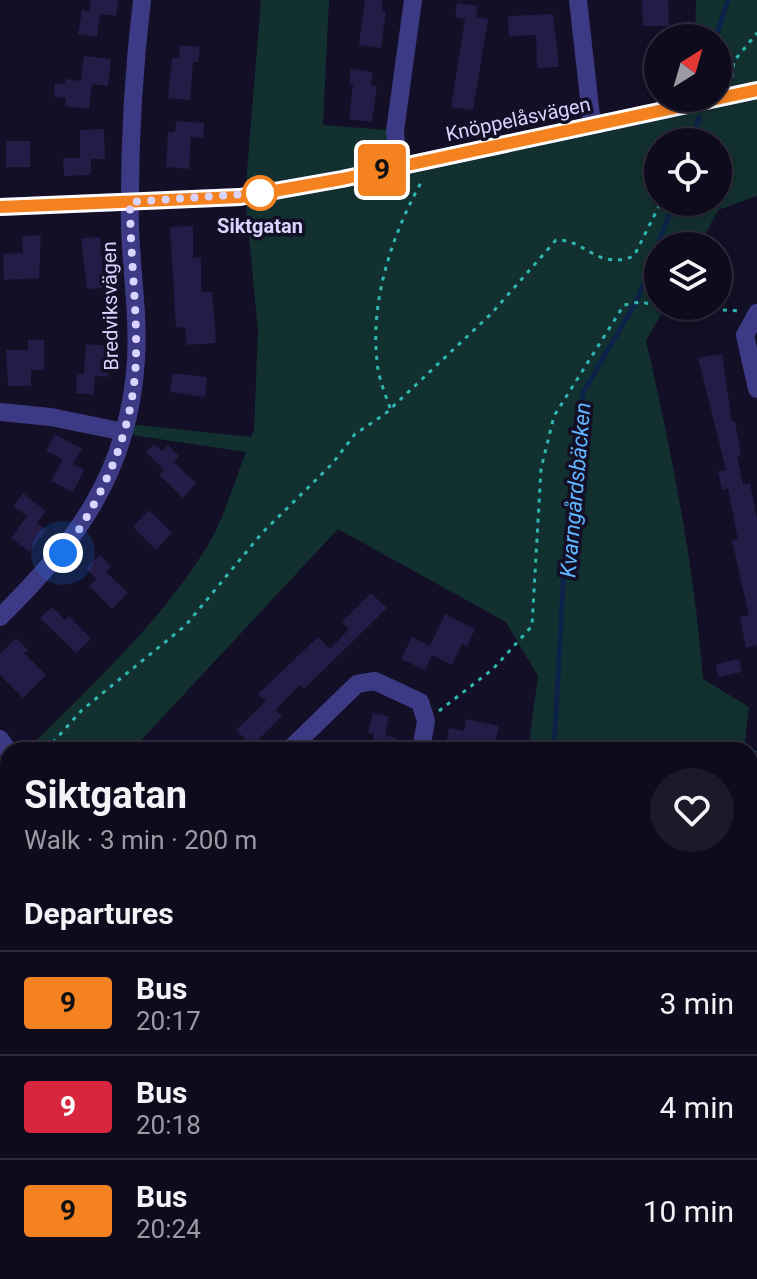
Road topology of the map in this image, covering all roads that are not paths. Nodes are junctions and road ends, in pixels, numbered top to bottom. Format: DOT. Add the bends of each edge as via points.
graph roads {
  1 [pos="142,0"];
  2 [pos="413,0"];
  3 [pos="578,0"];
  4 [pos="757,90"];
  5 [pos="592,125"];
  6 [pos="398,167"];
  7 [pos="130,202"];
  8 [pos="0,207"];
  9 [pos="756,313"];
  10 [pos="757,389"];
  11 [pos="0,412"];
  12 [pos="124,432"];
  13 [pos="0,617"];
  14 [pos="297,742"];
  15 [pos="422,742"];
  1 -- 7 [label="street, Bredviksvägen"];
  2 -- 6 [label="street" via="395,131"];
  3 -- 5 [label="street"];
  4 -- 5 [label="street, Knöppelåsvägen"];
  5 -- 6 [label="street, Knöppelåsvägen"];
  6 -- 7 [label="street, Knöppelåsvägen" via="240,197"];
  7 -- 8 [label="street, Knöppelåsvägen"];
  7 -- 12 [label="street, Bredviksvägen" via="136,357"];
  9 -- 10 [label="street" via="745,335"];
  11 -- 12 [label="street"];
  12 -- 13 [label="street, Bredviksvägen" via="106,483 79,531"];
  14 -- 15 [label="street" via="357,684 375,681 420,702 426,721"];
}
